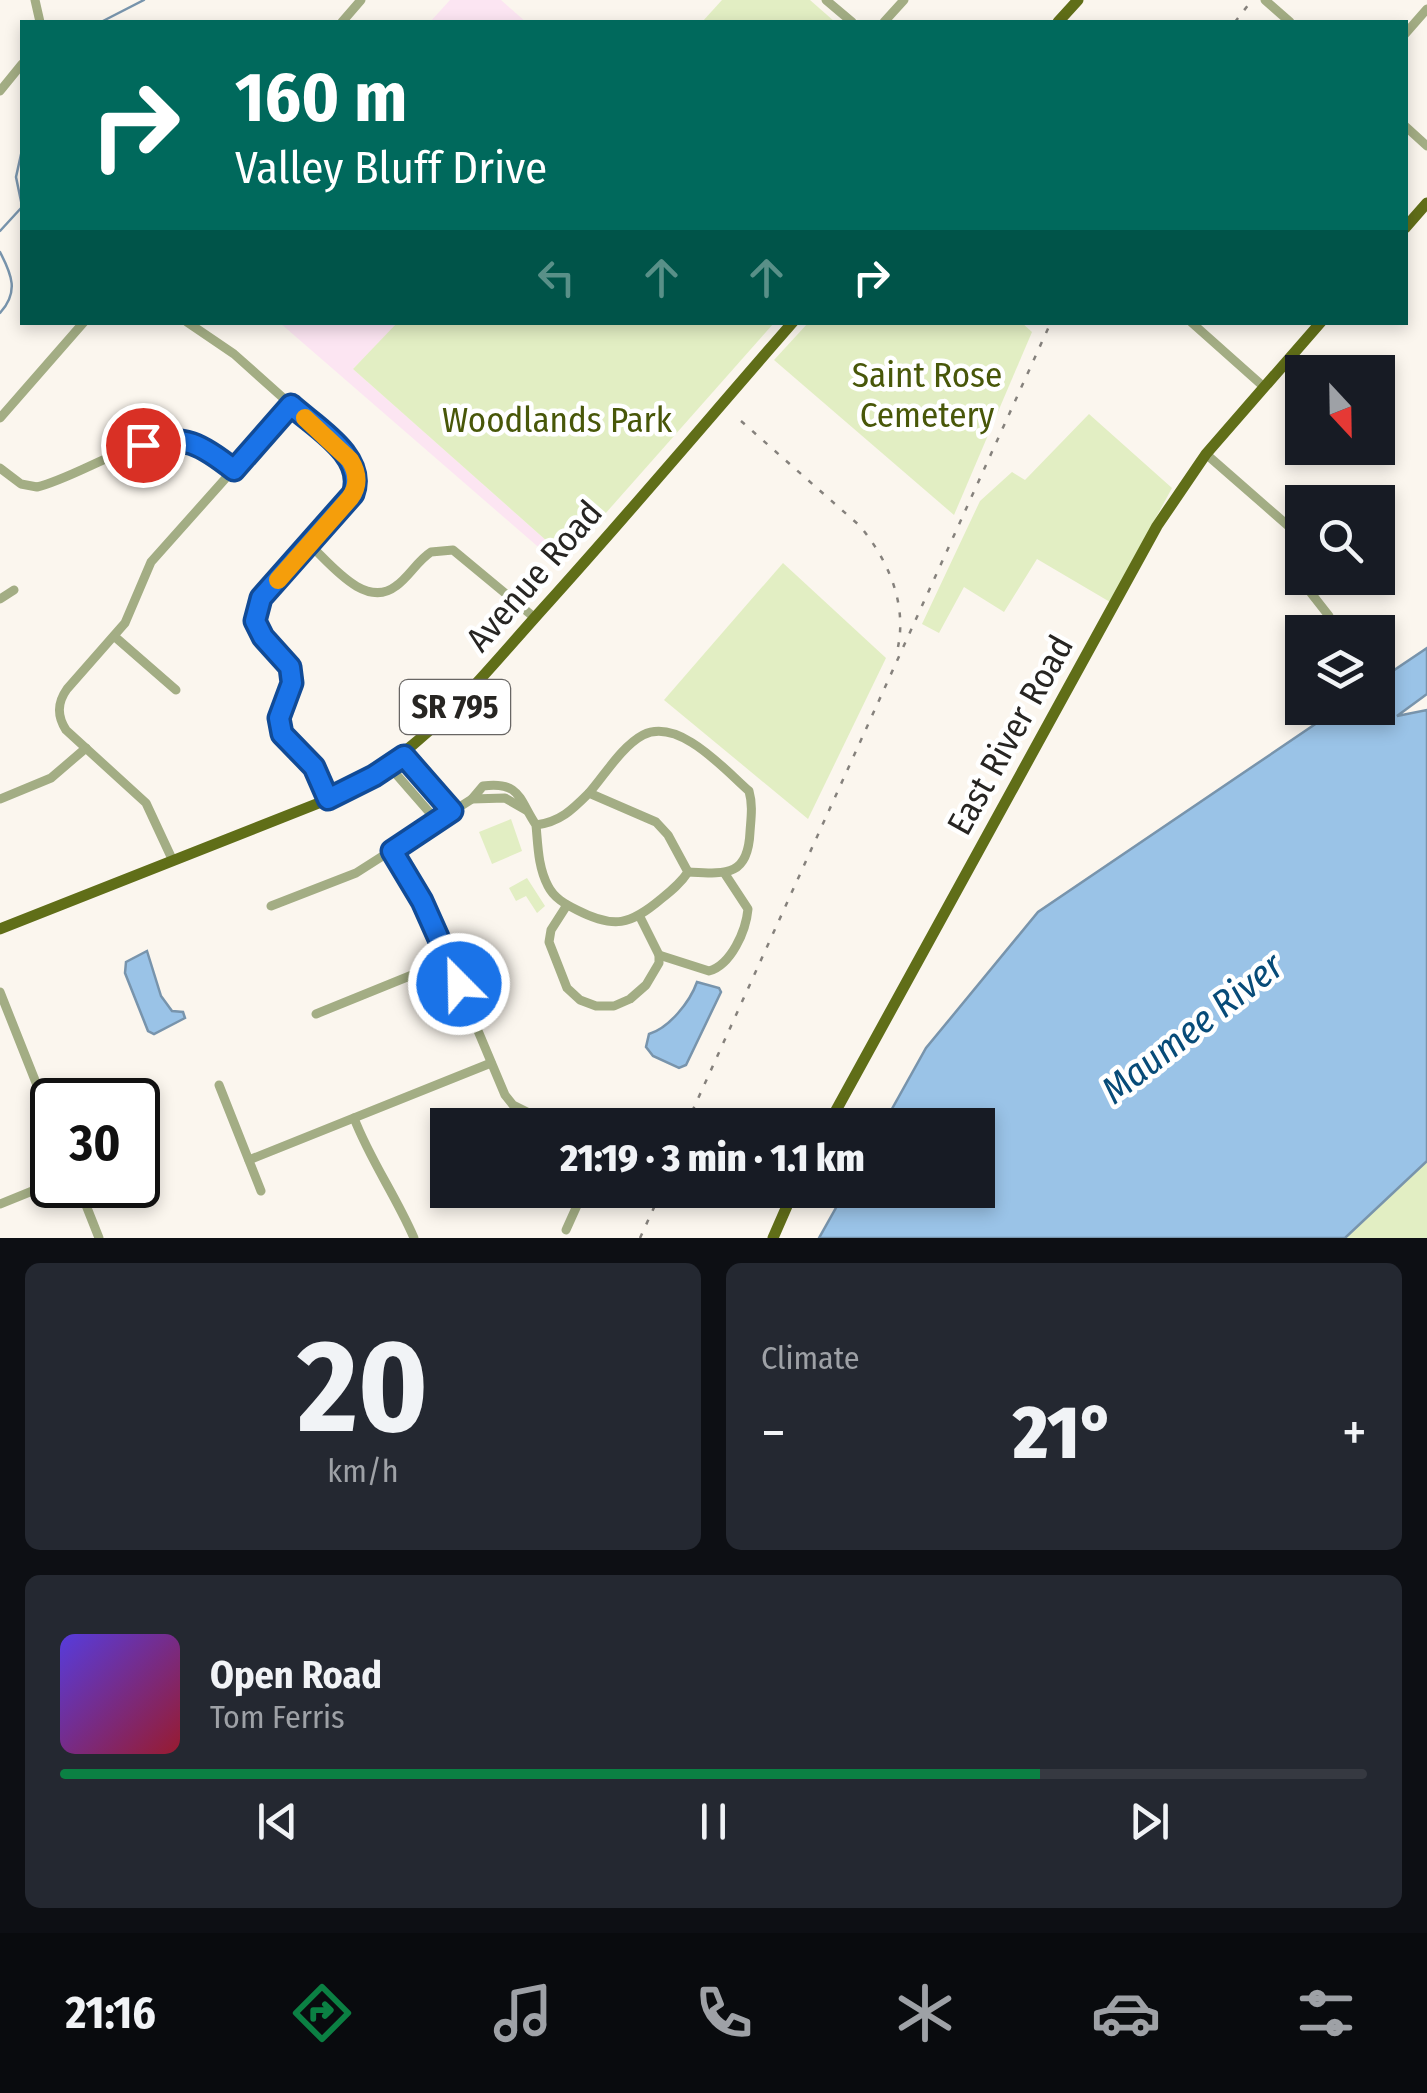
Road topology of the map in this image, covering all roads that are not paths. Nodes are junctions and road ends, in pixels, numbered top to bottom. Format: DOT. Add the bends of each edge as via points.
graph roads {
  1 [pos="361,0"];
  2 [pos="826,0"];
  3 [pos="904,0"];
  4 [pos="1078,0"];
  5 [pos="1265,0"];
  6 [pos="1427,9"];
  7 [pos="344,20"];
  8 [pos="850,20"];
  9 [pos="886,20"];
  10 [pos="1060,20"];
  11 [pos="1288,20"];
  12 [pos="1408,31"];
  13 [pos="20,67"];
  14 [pos="0,92"];
  15 [pos="1408,129"];
  16 [pos="1427,146"];
  17 [pos="1427,203"];
  18 [pos="1408,225"];
  19 [pos="81,325"];
  20 [pos="190,325"];
  21 [pos="791,325"];
  22 [pos="1193,325"];
  23 [pos="1318,325"];
  24 [pos="1264,387"];
  25 [pos="4,405"];
  26 [pos="291,405"];
  27 [pos="0,418"];
  28 [pos="1206,454"];
  29 [pos="0,468"];
  30 [pos="234,470"];
  31 [pos="1285,522"];
  32 [pos="309,544"];
  33 [pos="14,590"];
  34 [pos="0,600"];
  35 [pos="534,618"];
  36 [pos="114,636"];
  37 [pos="176,690"];
  38 [pos="86,748"];
  39 [pos="404,756"];
  40 [pos="389,766"];
  41 [pos="589,793"];
  42 [pos="0,799"];
  43 [pos="328,799"];
  44 [pos="452,811"];
  45 [pos="437,821"];
  46 [pos="536,825"];
  47 [pos="392,851"];
  48 [pos="173,861"];
  49 [pos="688,872"];
  50 [pos="725,874"];
  51 [pos="567,905"];
  52 [pos="272,906"];
  53 [pos="640,916"];
  54 [pos="0,929"];
  55 [pos="659,955"];
  56 [pos="448,960"];
  57 [pos="0,992"];
  58 [pos="316,1014"];
  59 [pos="491,1063"];
  60 [pos="34,1078"];
  61 [pos="219,1085"];
  62 [pos="521,1108"];
  63 [pos="837,1108"];
  64 [pos="354,1118"];
  65 [pos="248,1160"];
  66 [pos="261,1191"];
  67 [pos="30,1192"];
  68 [pos="0,1204"];
  69 [pos="87,1208"];
  70 [pos="576,1208"];
  71 [pos="786,1208"];
  72 [pos="566,1230"];
  73 [pos="99,1238"];
  74 [pos="414,1238"];
  75 [pos="773,1238"];
  1 -- 7 [label="street"];
  2 -- 8 [label="street"];
  3 -- 9 [label="street"];
  4 -- 10 [label="main road"];
  5 -- 11 [label="street"];
  6 -- 12 [label="street"];
  13 -- 14 [label="street"];
  15 -- 16 [label="street"];
  17 -- 18 [label="main road"];
  19 -- 25 [label="street"];
  20 -- 26 [label="street"];
  21 -- 35 [label="main road, Avenue Road / SR 795"];
  22 -- 24 [label="street"];
  23 -- 24 [label="main road, East River Road"];
  24 -- 28 [label="main road, East River Road"];
  25 -- 27 [label="street"];
  26 -- 30 [label="street"];
  26 -- 32 [label="street" via="346,454 356,474 353,494"];
  28 -- 31 [label="street"];
  28 -- 63 [label="main road, East River Road" via="1157,526"];
  29 -- 30 [label="street" via="37,487 174,439 205,447"];
  30 -- 36 [label="street" via="151,562"];
  32 -- 35 [label="street" via="360,588 378,593 396,587 431,552 453,550"];
  32 -- 43 [label="street" via="261,598 255,616 258,630 291,672 279,718 282,734 314,767"];
  33 -- 34 [label="street"];
  35 -- 39 [label="main road, Avenue Road / SR 795"];
  36 -- 37 [label="street"];
  36 -- 38 [label="street" via="60,702 63,726"];
  38 -- 42 [label="street" via="51,778"];
  38 -- 48 [label="street" via="146,803"];
  39 -- 40 [label="main road, Avenue Road / SR 795"];
  39 -- 44 [label="street"];
  40 -- 43 [label="main road, Avenue Road / SR 795"];
  40 -- 45 [label="street"];
  41 -- 46 [label="street" via="570,813"];
  41 -- 49 [label="street" via="656,822"];
  41 -- 50 [label="street" via="645,734 694,741 751,796 748,854"];
  43 -- 48 [label="main road, Avenue Road / SR 795"];
  44 -- 45 [label="street"];
  44 -- 46 [label="street" via="472,799 505,798"];
  45 -- 47 [label="street"];
  46 -- 51 [label="street" via="544,877"];
  47 -- 52 [label="street"];
  47 -- 56 [label="street"];
  48 -- 54 [label="main road, Avenue Road / SR 795"];
  49 -- 50 [label="street"];
  49 -- 53 [label="street"];
  50 -- 55 [label="street" via="748,909 726,962 709,971"];
  51 -- 53 [label="street" via="606,922"];
  51 -- 55 [label="street" via="549,942 567,988 580,1000 606,1007 630,999 653,976"];
  53 -- 55 [label="street"];
  56 -- 58 [label="street"];
  56 -- 59 [label="street"];
  57 -- 60 [label="street"];
  59 -- 62 [label="street" via="510,1102"];
  59 -- 64 [label="street"];
  61 -- 65 [label="street"];
  64 -- 65 [label="street"];
  64 -- 74 [label="street"];
  65 -- 66 [label="street"];
  67 -- 68 [label="street"];
  69 -- 73 [label="street"];
  70 -- 72 [label="street"];
  71 -- 75 [label="main road"];
}
